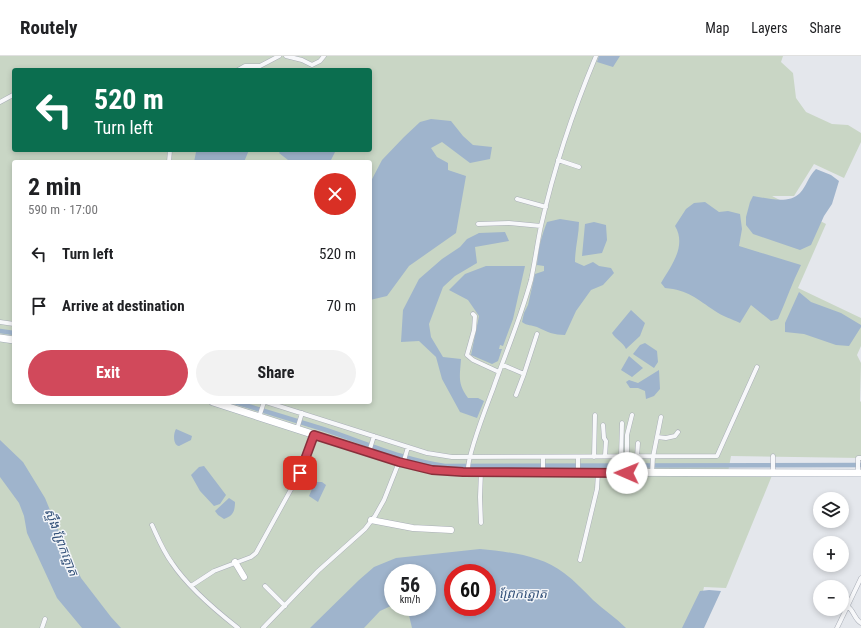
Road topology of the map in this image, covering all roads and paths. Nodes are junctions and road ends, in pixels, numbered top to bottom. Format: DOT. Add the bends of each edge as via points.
graph roads {
  1 [pos="279,56"];
  2 [pos="286,56"];
  3 [pos="324,56"];
  4 [pos="596,56"];
  5 [pos="242,68"];
  6 [pos="12,95"];
  7 [pos="0,102"];
  8 [pos="558,160"];
  9 [pos="579,167"];
  10 [pos="517,199"];
  11 [pos="546,207"];
  12 [pos="478,224"];
  13 [pos="541,226"];
  14 [pos="472,314"];
  15 [pos="0,322"];
  16 [pos="12,324"];
  17 [pos="537,334"];
  18 [pos="1,339"];
  19 [pos="12,340"];
  20 [pos="503,365"];
  21 [pos="758,367"];
  22 [pos="499,372"];
  23 [pos="524,374"];
  24 [pos="516,394"];
  25 [pos="221,404"];
  26 [pos="264,404"];
  27 [pos="268,404"];
  28 [pos="302,413"];
  29 [pos="260,414"];
  30 [pos="595,415"];
  31 [pos="632,415"];
  32 [pos="661,417"];
  33 [pos="622,423"];
  34 [pos="603,425"];
  35 [pos="297,429"];
  36 [pos="678,432"];
  37 [pos="314,435"];
  38 [pos="657,436"];
  39 [pos="374,438"];
  40 [pos="638,443"];
  41 [pos="408,447"];
  42 [pos="369,450"];
  43 [pos="605,456"];
  44 [pos="543,457"];
  45 [pos="594,457"];
  46 [pos="637,457"];
  47 [pos="578,458"];
  48 [pos="624,458"];
  49 [pos="653,458"];
  50 [pos="772,458"];
  51 [pos="860,458"];
  52 [pos="470,459"];
  53 [pos="401,463"];
  54 [pos="468,470"];
  55 [pos="578,470"];
  56 [pos="627,470"];
  57 [pos="652,470"];
  58 [pos="773,470"];
  59 [pos="859,471"];
  60 [pos="481,472"];
  61 [pos="598,472"];
  62 [pos="543,473"];
  63 [pos="371,520"];
  64 [pos="481,523"];
  65 [pos="152,525"];
  66 [pos="451,530"];
  67 [pos="580,560"];
  68 [pos="235,562"];
  69 [pos="244,577"];
  70 [pos="861,578"];
  71 [pos="191,586"];
  72 [pos="265,586"];
  73 [pos="849,602"];
  74 [pos="285,606"];
  75 [pos="849,607"];
  76 [pos="842,616"];
  77 [pos="45,620"];
  78 [pos="859,620"];
  79 [pos="861,623"];
  80 [pos="42,628"];
  81 [pos="238,628"];
  82 [pos="263,628"];
  83 [pos="837,628"];
  1 -- 5 [label="street" via="260,66"];
  2 -- 3 [label="street" via="312,65"];
  4 -- 8 [label="street"];
  6 -- 7 [label="street"];
  8 -- 9 [label="street"];
  8 -- 11 [label="street"];
  10 -- 11 [label="street"];
  11 -- 13 [label="street"];
  12 -- 13 [label="street"];
  13 -- 20 [label="street" via="527,292"];
  14 -- 22 [label="street" via="475,316 475,322 467,355"];
  15 -- 16 [label="street"];
  17 -- 23 [label="street"];
  18 -- 19 [label="main road"];
  20 -- 22 [label="street"];
  20 -- 23 [label="street"];
  21 -- 49 [label="street" via="716,456"];
  22 -- 52 [label="street"];
  23 -- 24 [label="street"];
  25 -- 29 [label="main road"];
  26 -- 29 [label="street"];
  27 -- 28 [label="street"];
  28 -- 35 [label="street"];
  28 -- 39 [label="street"];
  29 -- 35 [label="main road"];
  30 -- 45 [label="street"];
  31 -- 48 [label="street"];
  32 -- 38 [label="street"];
  33 -- 48 [label="street"];
  34 -- 43 [label="street"];
  35 -- 37 [label="main road"];
  36 -- 38 [label="street" via="675,436 666,438"];
  37 -- 42 [label="main road"];
  37 -- 68 [label="street" via="300,473 258,550 251,556"];
  38 -- 49 [label="street"];
  39 -- 41 [label="street"];
  39 -- 42 [label="street"];
  40 -- 46 [label="street"];
  41 -- 52 [label="street" via="438,455"];
  41 -- 53 [label="street"];
  42 -- 53 [label="main road"];
  43 -- 45 [label="street"];
  43 -- 48 [label="street"];
  44 -- 47 [label="street"];
  44 -- 52 [label="street"];
  44 -- 62 [label="street"];
  45 -- 47 [label="street"];
  46 -- 48 [label="street"];
  46 -- 49 [label="street"];
  47 -- 55 [label="street"];
  48 -- 56 [label="street"];
  49 -- 57 [label="street"];
  50 -- 58 [label="street"];
  51 -- 59 [label="street"];
  52 -- 54 [label="street"];
  53 -- 54 [label="main road" via="432,470"];
  53 -- 63 [label="street" via="384,500"];
  54 -- 60 [label="main road"];
  55 -- 61 [label="main road"];
  55 -- 62 [label="main road"];
  56 -- 57 [label="main road"];
  56 -- 61 [label="main road"];
  57 -- 58 [label="main road"];
  58 -- 59 [label="main road"];
  60 -- 62 [label="main road"];
  60 -- 64 [label="street"];
  61 -- 67 [label="street" via="597,489"];
  63 -- 66 [label="street" via="413,528"];
  63 -- 74 [label="street" via="357,537"];
  65 -- 71 [label="street" via="172,564"];
  68 -- 69 [label="street"];
  68 -- 71 [label="street" via="214,571"];
  70 -- 73 [label="street"];
  71 -- 81 [label="street"];
  72 -- 74 [label="street"];
  74 -- 82 [label="street"];
  75 -- 78 [label="street"];
  76 -- 83 [label="street"];
  77 -- 80 [label="street"];
  78 -- 79 [label="street"];
}
